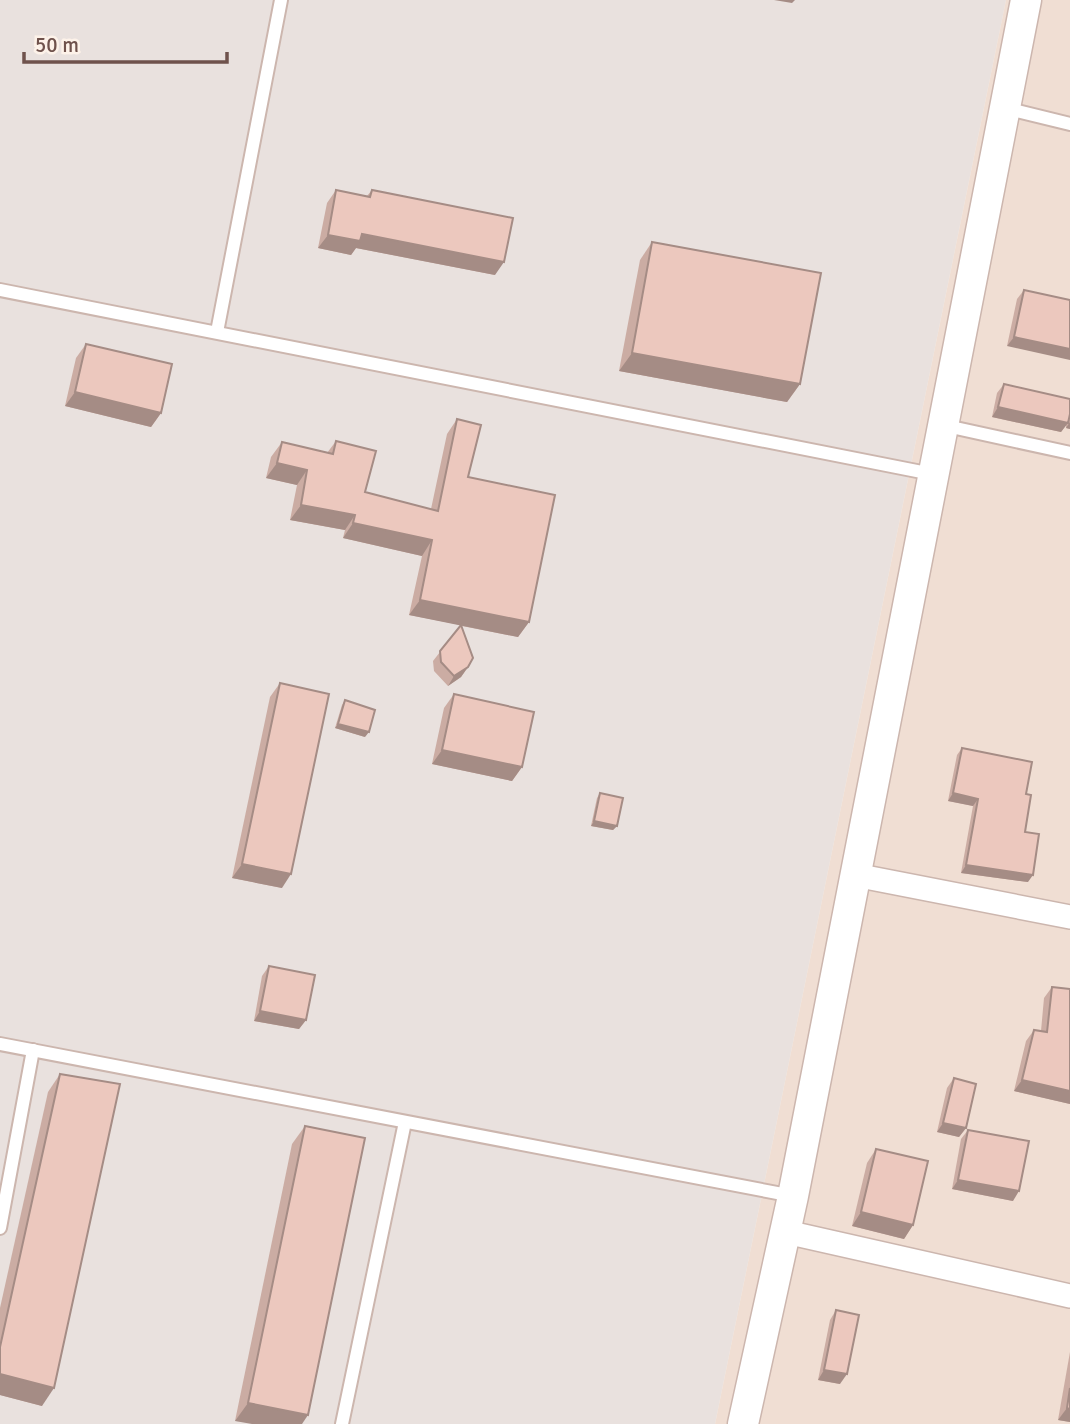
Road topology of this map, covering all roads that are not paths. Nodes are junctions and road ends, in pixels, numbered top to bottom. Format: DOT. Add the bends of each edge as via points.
graph roads {
  1 [pos="281,0"];
  2 [pos="1026,0"];
  3 [pos="1005,108"];
  4 [pos="1070,124"];
  5 [pos="0,290"];
  6 [pos="216,332"];
  7 [pos="942,425"];
  8 [pos="1070,453"];
  9 [pos="932,474"];
  10 [pos="855,875"];
  11 [pos="1070,917"];
  12 [pos="0,1044"];
  13 [pos="33,1050"];
  14 [pos="405,1122"];
  15 [pos="793,1196"];
  16 [pos="0,1228"];
  17 [pos="786,1232"];
  18 [pos="1070,1296"];
  19 [pos="342,1424"];
  20 [pos="743,1424"];
  1 -- 6 [label="lane"];
  2 -- 3 [label="street"];
  3 -- 4 [label="lane"];
  3 -- 7 [label="street"];
  5 -- 6 [label="lane"];
  6 -- 9 [label="lane"];
  7 -- 8 [label="lane"];
  7 -- 9 [label="street"];
  9 -- 10 [label="street"];
  10 -- 11 [label="street"];
  10 -- 15 [label="street"];
  12 -- 13 [label="lane"];
  13 -- 14 [label="lane"];
  13 -- 16 [label="lane"];
  14 -- 15 [label="lane"];
  14 -- 19 [label="lane"];
  15 -- 17 [label="street"];
  17 -- 18 [label="street"];
  17 -- 20 [label="street"];
}
